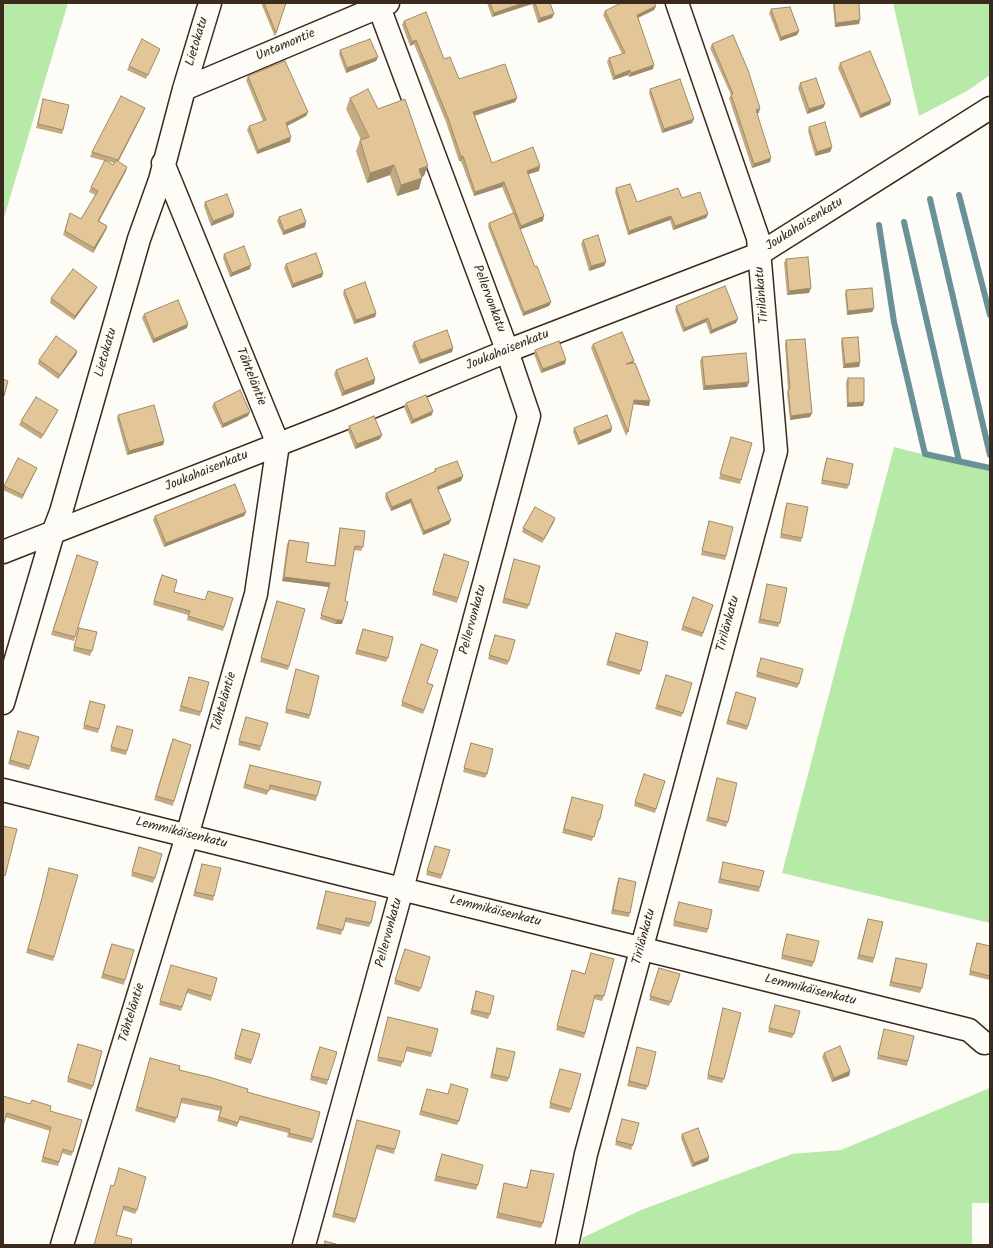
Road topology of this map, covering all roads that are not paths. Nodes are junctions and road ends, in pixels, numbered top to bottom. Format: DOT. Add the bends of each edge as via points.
graph roads {
  1 [pos="210,3"];
  2 [pos="678,3"];
  3 [pos="384,5"];
  4 [pos="184,90"];
  5 [pos="990,108"];
  6 [pos="164,163"];
  7 [pos="759,254"];
  8 [pos="507,351"];
  9 [pos="278,444"];
  10 [pos="53,533"];
  11 [pos="3,552"];
  12 [pos="3,703"];
  13 [pos="3,790"];
  14 [pos="187,836"];
  15 [pos="402,889"];
  16 [pos="641,948"];
  17 [pos="984,1043"];
  18 [pos="62,1245"];
  19 [pos="304,1245"];
  20 [pos="567,1245"];
  1 -- 4 [label="street, Lietokatu"];
  2 -- 7 [label="street, Tirilänkatu" via="758,238"];
  3 -- 4 [label="street, Untamontie"];
  3 -- 8 [label="street, Pellervonkatu"];
  4 -- 6 [label="street, Lietokatu"];
  5 -- 7 [label="street, Joukahaisenkatu"];
  6 -- 9 [label="street, Tähteläntie"];
  6 -- 10 [label="street, Lietokatu"];
  7 -- 8 [label="street, Joukahaisenkatu"];
  7 -- 16 [label="street, Tirilänkatu" via="776,451"];
  8 -- 9 [label="street, Joukahaisenkatu"];
  8 -- 15 [label="street, Pellervonkatu" via="529,416"];
  9 -- 10 [label="street, Joukahaisenkatu"];
  9 -- 14 [label="street, Tähteläntie" via="256,594"];
  10 -- 11 [label="street, Joukahaisenkatu"];
  10 -- 12 [label="street, Lietokatu"];
  13 -- 14 [label="street, Lemmikäisenkatu"];
  14 -- 15 [label="street, Lemmikäisenkatu"];
  14 -- 18 [label="street, Tähteläntie"];
  15 -- 16 [label="street, Lemmikäisenkatu"];
  15 -- 19 [label="street, Pellervonkatu"];
  16 -- 17 [label="street, Lemmikäisenkatu" via="969,1030"];
  16 -- 20 [label="street, Tirilänkatu" via="586,1154"];
}
